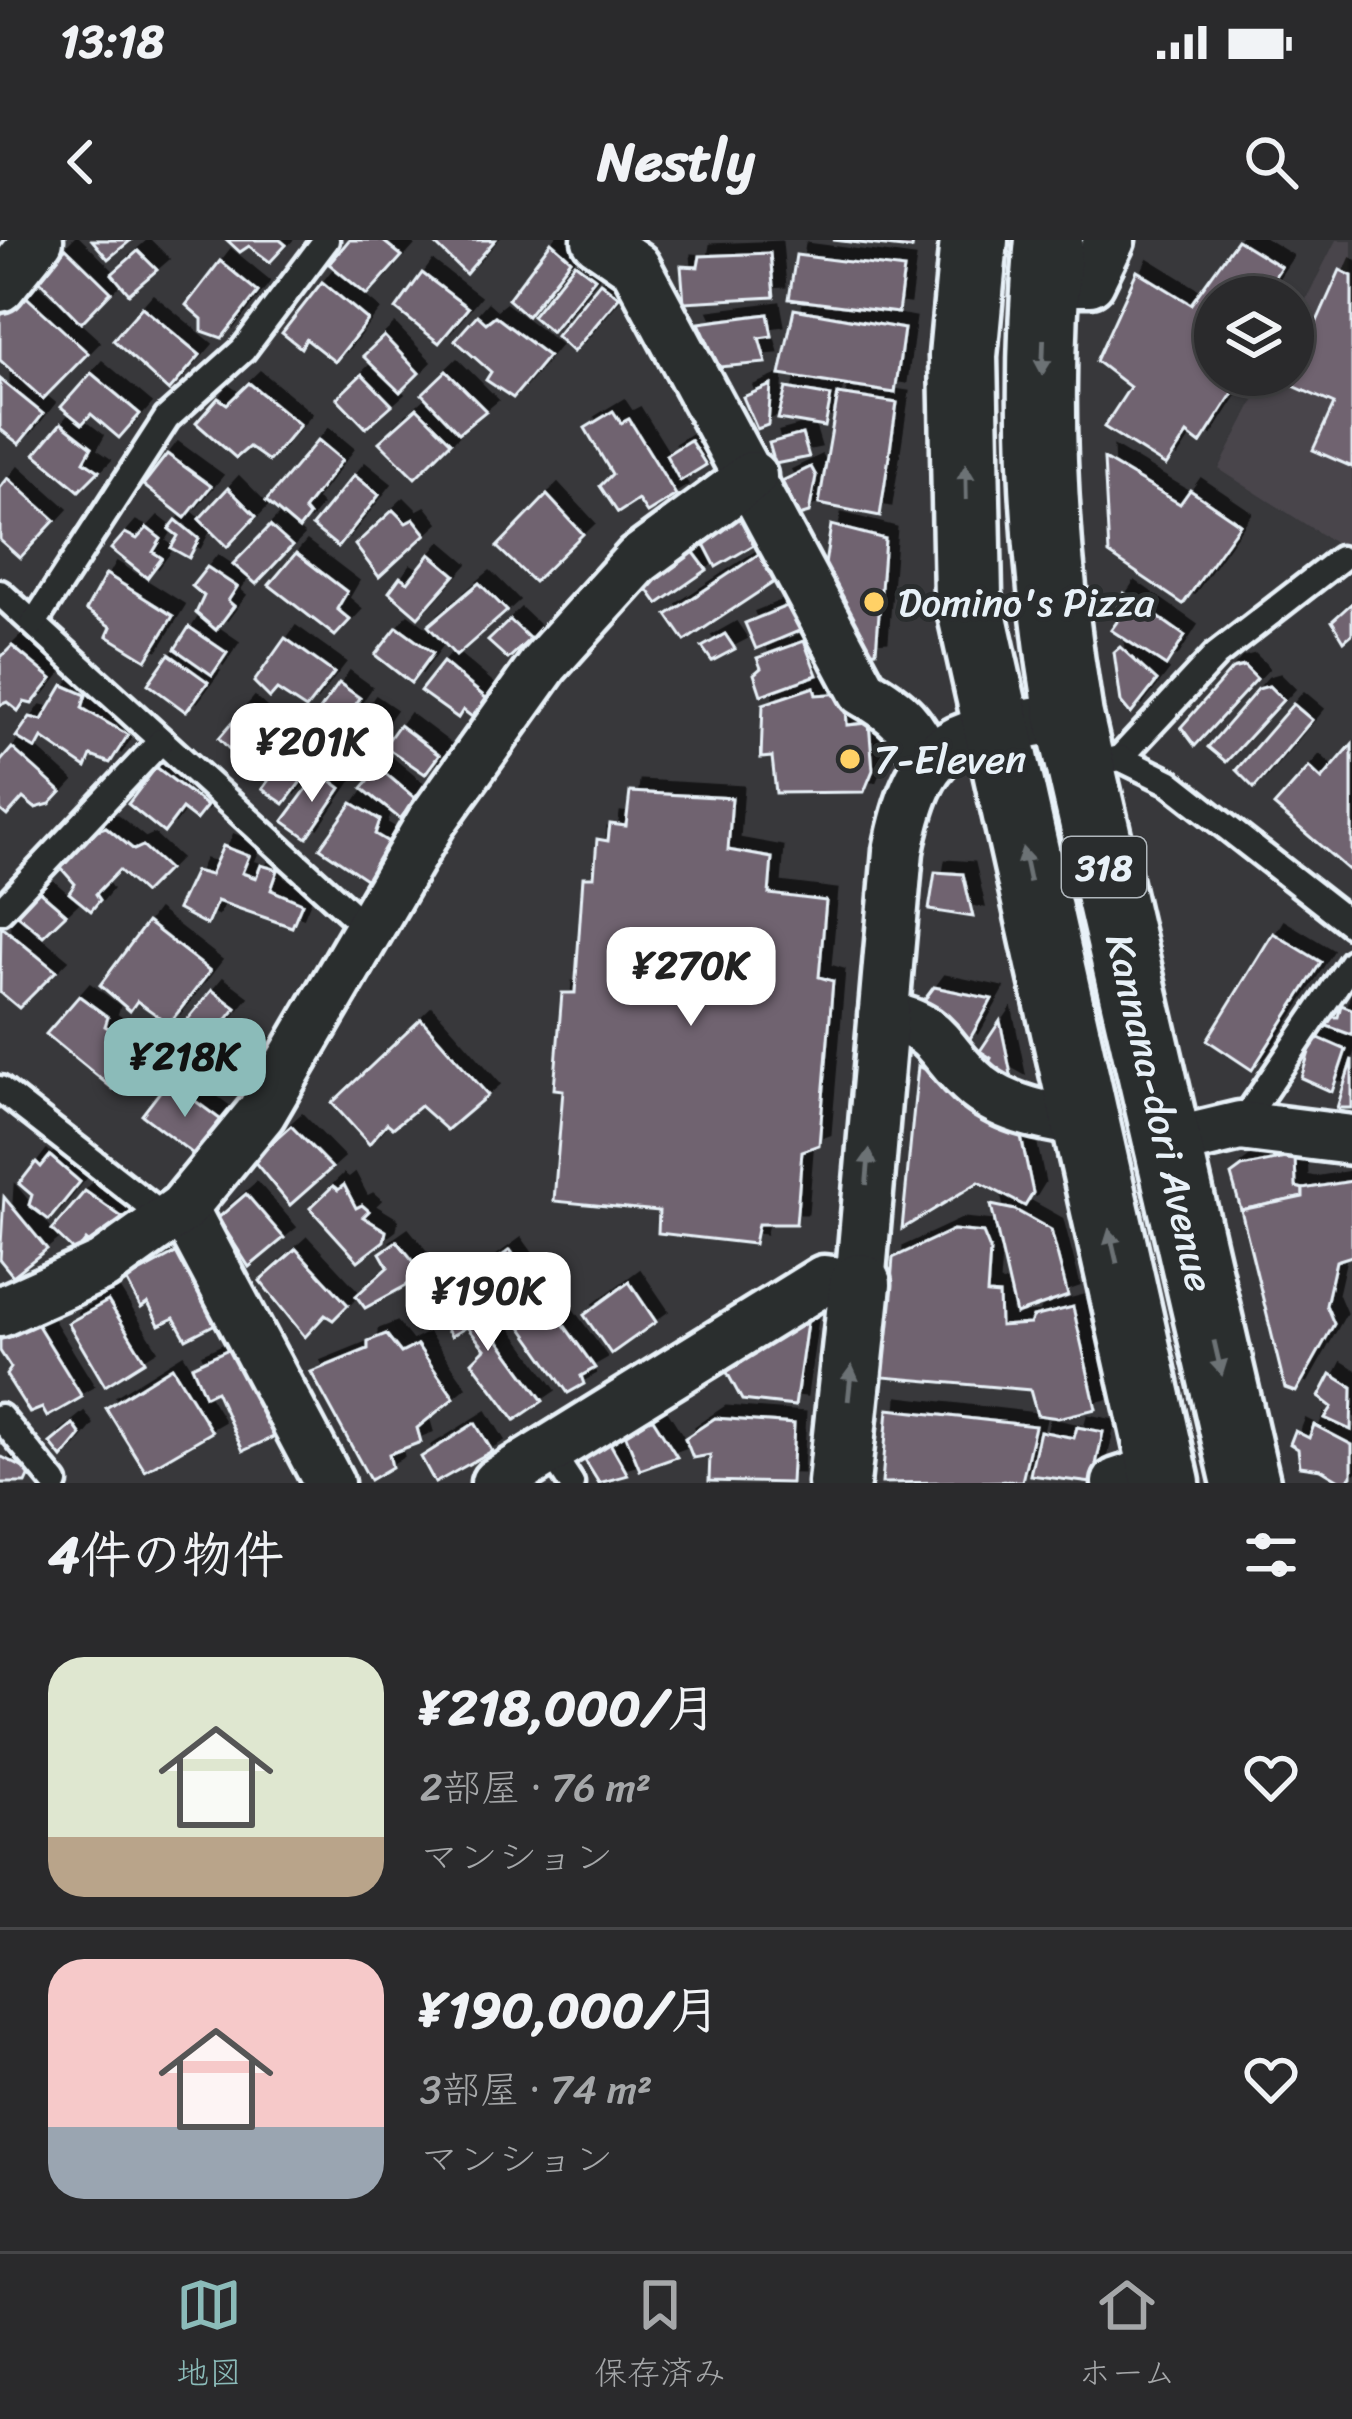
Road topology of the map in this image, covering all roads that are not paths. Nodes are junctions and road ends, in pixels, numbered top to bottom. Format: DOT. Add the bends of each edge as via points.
graph roads {
  1 [pos="38,240"];
  2 [pos="326,240"];
  3 [pos="597,240"];
  4 [pos="974,240"];
  5 [pos="1110,240"];
  6 [pos="1047,260"];
  7 [pos="0,287"];
  8 [pos="752,476"];
  9 [pos="1340,559"];
  10 [pos="0,592"];
  11 [pos="34,623"];
  12 [pos="999,729"];
  13 [pos="161,740"];
  14 [pos="1090,747"];
  15 [pos="928,763"];
  16 [pos="0,911"];
  17 [pos="1352,925"];
  18 [pos="369,930"];
  19 [pos="1352,962"];
  20 [pos="883,1016"];
  21 [pos="0,1088"];
  22 [pos="1086,1123"];
  23 [pos="1240,1126"];
  24 [pos="1352,1140"];
  25 [pos="1169,1143"];
  26 [pos="175,1214"];
  27 [pos="860,1283"];
  28 [pos="0,1312"];
  29 [pos="0,1418"];
  30 [pos="561,1467"];
  31 [pos="1148,1478"];
  32 [pos="54,1483"];
  33 [pos="329,1483"];
  34 [pos="496,1483"];
  35 [pos="839,1483"];
  36 [pos="1246,1483"];
  1 -- 7 [label="street"];
  2 -- 11 [label="lane" via="243,350 167,418"];
  3 -- 8 [label="street" via="634,266"];
  12 -- 4 [label="main road, Kannana-dori Avenue / 318, one-way" via="968,596 963,356"];
  5 -- 6 [label="street" via="1090,281"];
  6 -- 14 [label="main road, Kannana-dori Avenue / 318, one-way" via="1048,590"];
  8 -- 15 [label="street" via="863,691 914,728"];
  8 -- 18 [label="street" via="638,560 544,664 431,822"];
  9 -- 14 [label="lane"];
  10 -- 11 [label="lane"];
  11 -- 13 [label="lane"];
  12 -- 14 [label="street"];
  12 -- 15 [label="street" via="940,748"];
  22 -- 12 [label="main road, Kannana-dori Avenue / 318, one-way"];
  13 -- 16 [label="lane"];
  13 -- 18 [label="lane"];
  14 -- 17 [label="lane" via="1169,782"];
  14 -- 25 [label="main road, Kannana-dori Avenue / 318"];
  15 -- 20 [label="street" via="910,791 898,851"];
  18 -- 26 [label="street" via="261,1113"];
  19 -- 23 [label="lane"];
  20 -- 22 [label="street" via="919,1022 980,1088 1035,1115"];
  27 -- 20 [label="street, one-way"];
  21 -- 26 [label="lane"];
  31 -- 22 [label="main road, Kannana-dori Avenue / 318, one-way"];
  23 -- 24 [label="street"];
  23 -- 25 [label="street"];
  25 -- 36 [label="main road, Kannana-dori Avenue / 318, one-way"];
  26 -- 28 [label="street" via="102,1266"];
  26 -- 33 [label="street"];
  27 -- 30 [label="street" via="824,1280"];
  35 -- 27 [label="street, one-way"];
  29 -- 32 [label="lane"];
  30 -- 34 [label="street"];
}
